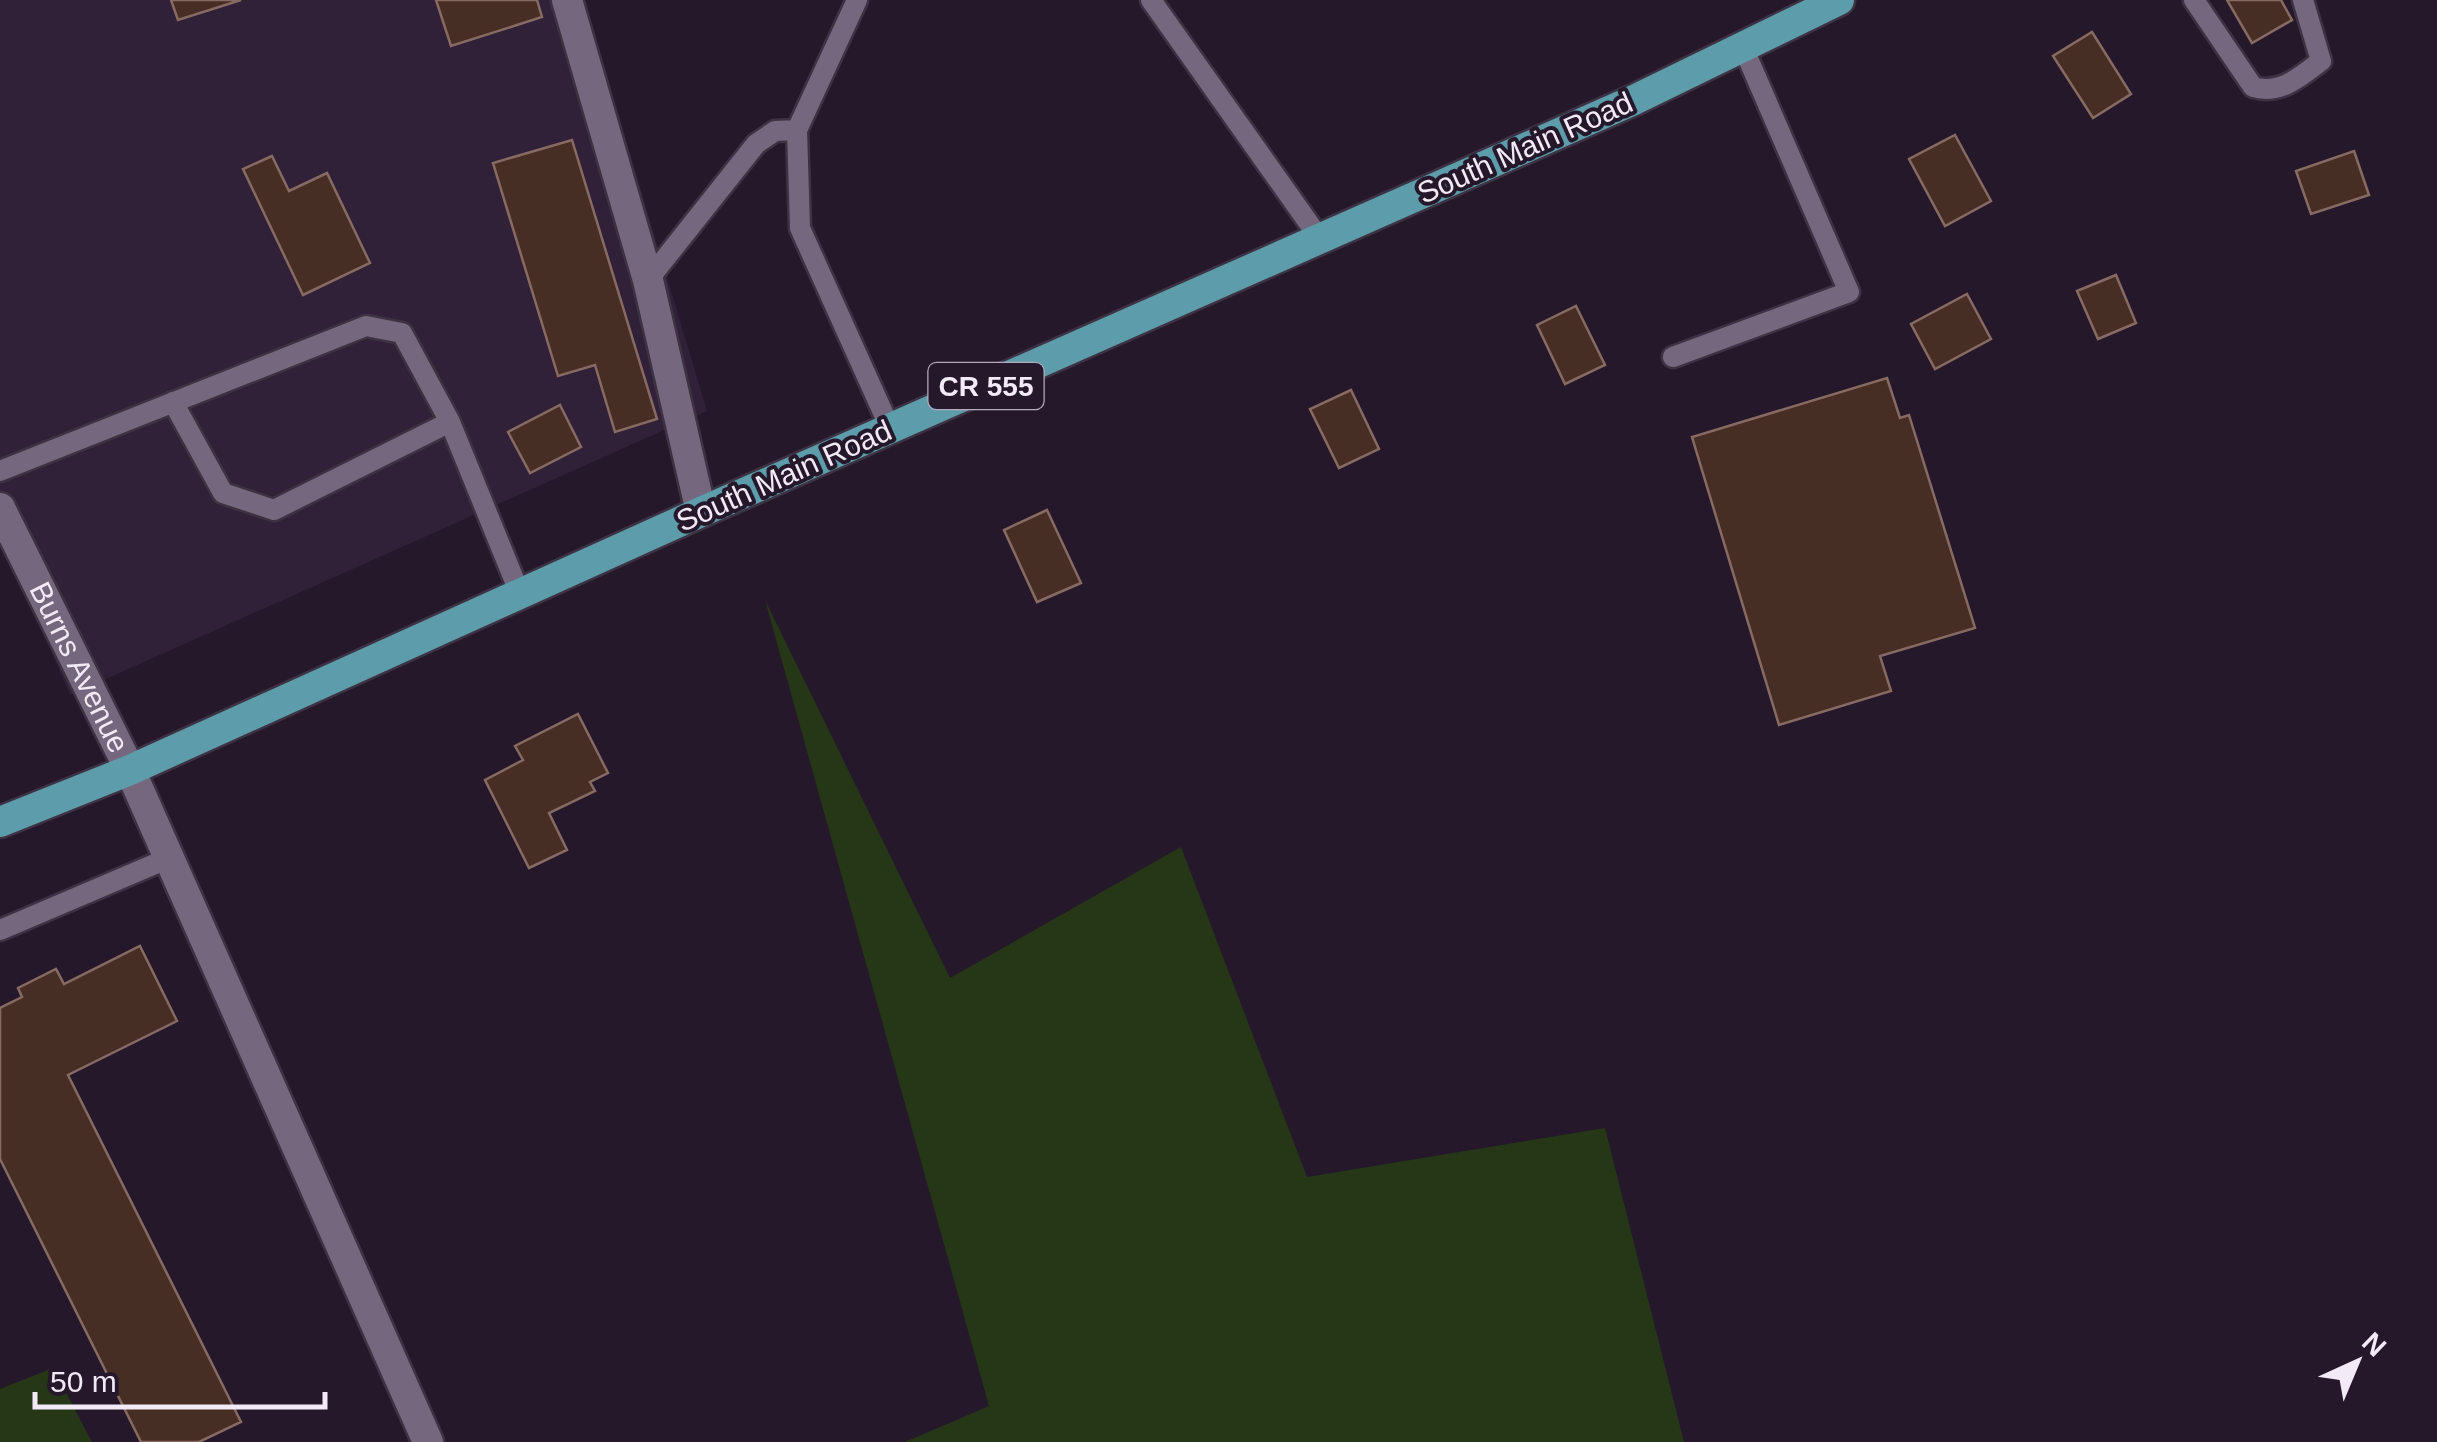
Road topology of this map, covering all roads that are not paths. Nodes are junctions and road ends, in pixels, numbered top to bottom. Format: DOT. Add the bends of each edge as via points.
graph roads {
  1 [pos="567,0"];
  2 [pos="857,0"];
  3 [pos="1151,0"];
  4 [pos="1839,0"];
  5 [pos="2194,0"];
  6 [pos="2303,0"];
  7 [pos="1804,8"];
  8 [pos="1743,48"];
  9 [pos="797,130"];
  10 [pos="1320,238"];
  11 [pos="648,280"];
  12 [pos="1673,357"];
  13 [pos="173,402"];
  14 [pos="450,422"];
  15 [pos="890,428"];
  16 [pos="0,471"];
  17 [pos="0,508"];
  18 [pos="702,512"];
  19 [pos="520,594"];
  20 [pos="130,770"];
  21 [pos="0,822"];
  22 [pos="168,858"];
  23 [pos="0,930"];
  24 [pos="428,1442"];
  1 -- 11 [label="street"];
  2 -- 9 [label="lane"];
  3 -- 10 [label="lane"];
  4 -- 7 [label="main road, South Main Road / CR 555"];
  5 -- 6 [label="lane" via="2253,87 2268,91 2321,60"];
  7 -- 8 [label="main road, South Main Road / CR 555"];
  8 -- 10 [label="main road, South Main Road / CR 555"];
  8 -- 12 [label="lane" via="1849,292"];
  9 -- 11 [label="lane" via="775,130 756,144"];
  9 -- 15 [label="lane" via="800,228"];
  10 -- 15 [label="main road, South Main Road / CR 555"];
  11 -- 18 [label="street"];
  13 -- 14 [label="lane" via="366,326 402,333"];
  13 -- 14 [label="lane" via="222,492 274,510"];
  13 -- 16 [label="lane"];
  14 -- 19 [label="lane"];
  15 -- 18 [label="main road, South Main Road / CR 555"];
  17 -- 20 [label="street, Burns Avenue"];
  18 -- 19 [label="main road, South Main Road / CR 555"];
  19 -- 20 [label="main road, South Main Road / CR 555"];
  20 -- 21 [label="main road, South Main Road / CR 555"];
  20 -- 22 [label="street, Burns Avenue"];
  22 -- 23 [label="lane"];
  22 -- 24 [label="street, Burns Avenue"];
}
